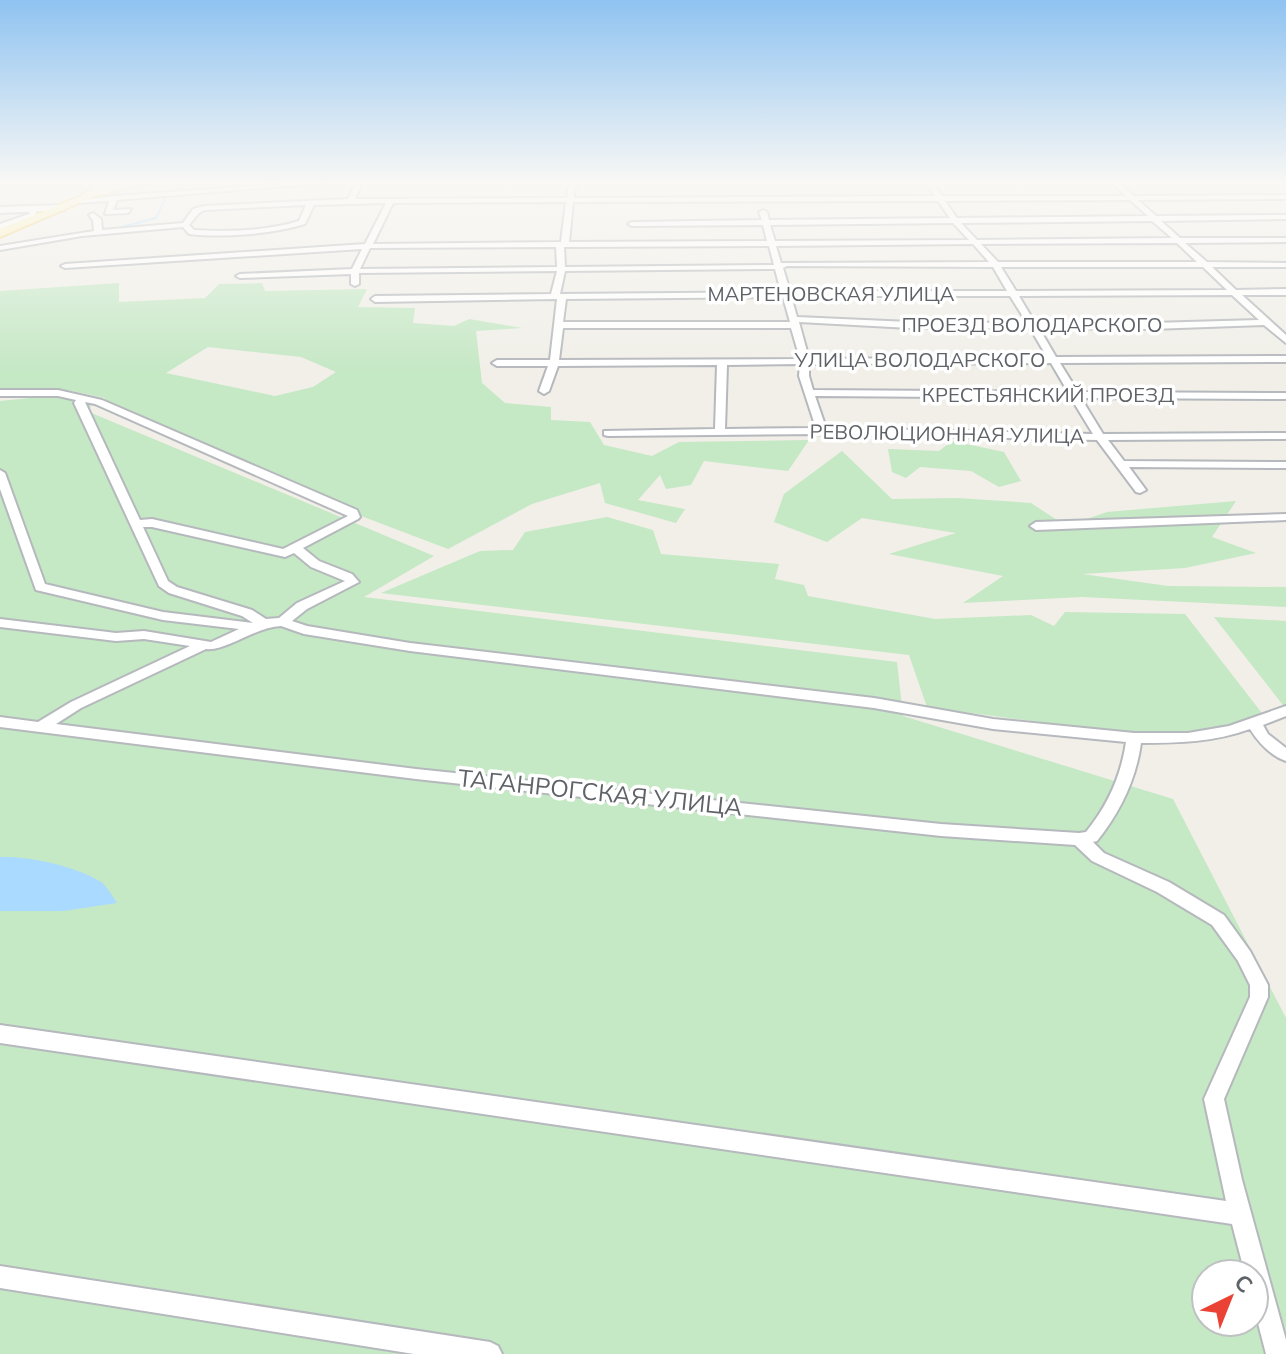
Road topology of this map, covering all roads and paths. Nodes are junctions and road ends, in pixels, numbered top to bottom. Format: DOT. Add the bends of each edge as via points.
graph roads {
  1 [pos="365,246"];
  2 [pos="368,246"];
  3 [pos="563,246"];
  4 [pos="771,246"];
  5 [pos="977,246"];
  6 [pos="1183,246"];
  7 [pos="996,265"];
  8 [pos="1286,265"];
  9 [pos="65,266"];
  10 [pos="1204,266"];
  11 [pos="778,267"];
  12 [pos="561,270"];
  13 [pos="355,271"];
  14 [pos="240,276"];
  15 [pos="355,284"];
  16 [pos="1286,292"];
  17 [pos="1236,293"];
  18 [pos="786,294"];
  19 [pos="1015,294"];
  20 [pos="559,296"];
  21 [pos="375,299"];
  22 [pos="794,322"];
  23 [pos="1032,324"];
  24 [pos="1271,324"];
  25 [pos="557,325"];
  26 [pos="1286,325"];
  27 [pos="1286,340"];
  28 [pos="1286,359"];
  29 [pos="805,360"];
  30 [pos="1056,360"];
  31 [pos="554,362"];
  32 [pos="497,363"];
  33 [pos="722,363"];
  34 [pos="544,391"];
  35 [pos="0,393"];
  36 [pos="811,393"];
  37 [pos="1074,394"];
  38 [pos="1286,396"];
  39 [pos="82,398"];
  40 [pos="822,431"];
  41 [pos="608,433"];
  42 [pos="720,433"];
  43 [pos="1286,436"];
  44 [pos="1100,437"];
  45 [pos="1119,464"];
  46 [pos="1286,465"];
  47 [pos="0,473"];
  48 [pos="1140,490"];
  49 [pos="1286,517"];
  50 [pos="136,524"];
  51 [pos="1036,526"];
  52 [pos="296,549"];
  53 [pos="282,622"];
  54 [pos="0,623"];
  55 [pos="259,625"];
  56 [pos="204,645"];
  57 [pos="1286,711"];
  58 [pos="0,722"];
  59 [pos="1254,723"];
  60 [pos="42,726"];
  61 [pos="1134,738"];
  62 [pos="1286,756"];
  63 [pos="1079,839"];
  64 [pos="0,1034"];
  65 [pos="1241,1214"];
  66 [pos="0,1277"];
  67 [pos="490,1354"];
  68 [pos="1278,1354"];
  1 -- 9 [label="street"];
  2 -- 13 [label="street"];
  3 -- 12 [label="street"];
  4 -- 11 [label="street"];
  5 -- 7 [label="street"];
  6 -- 10 [label="street"];
  7 -- 10 [label="street"];
  7 -- 11 [label="street"];
  7 -- 19 [label="street"];
  8 -- 10 [label="street"];
  10 -- 17 [label="street"];
  11 -- 12 [label="street"];
  11 -- 18 [label="street"];
  12 -- 13 [label="street"];
  12 -- 20 [label="street"];
  13 -- 14 [label="street"];
  13 -- 15 [label="street"];
  16 -- 17 [label="street, МАРТЕНОВСКАЯ УЛИЦА"];
  17 -- 19 [label="street, МАРТЕНОВСКАЯ УЛИЦА"];
  17 -- 24 [label="street"];
  18 -- 19 [label="street, МАРТЕНОВСКАЯ УЛИЦА"];
  18 -- 20 [label="street, МАРТЕНОВСКАЯ УЛИЦА"];
  18 -- 22 [label="street"];
  19 -- 23 [label="street"];
  20 -- 21 [label="street, МАРТЕНОВСКАЯ УЛИЦА"];
  20 -- 25 [label="street"];
  22 -- 23 [label="street, ПРОЕЗД ВОЛОДАРСКОГО"];
  22 -- 25 [label="street, ПРОЕЗД ВОЛОДАРСКОГО"];
  22 -- 29 [label="street"];
  23 -- 24 [label="street, ПРОЕЗД ВОЛОДАРСКОГО"];
  23 -- 30 [label="street"];
  24 -- 26 [label="street, ПРОЕЗД ВОЛОДАРСКОГО"];
  24 -- 27 [label="street"];
  25 -- 31 [label="street"];
  28 -- 30 [label="street, УЛИЦА ВОЛОДАРСКОГО"];
  29 -- 30 [label="street, УЛИЦА ВОЛОДАРСКОГО"];
  29 -- 33 [label="street, УЛИЦА ВОЛОДАРСКОГО"];
  29 -- 36 [label="street"];
  30 -- 37 [label="street"];
  31 -- 32 [label="street, УЛИЦА ВОЛОДАРСКОГО"];
  31 -- 33 [label="street, УЛИЦА ВОЛОДАРСКОГО"];
  31 -- 34 [label="street"];
  33 -- 42 [label="street"];
  35 -- 39 [label="street"];
  36 -- 37 [label="street, КРЕСТЬЯНСКИЙ ПРОЕЗД"];
  36 -- 40 [label="street"];
  37 -- 38 [label="street, КРЕСТЬЯНСКИЙ ПРОЕЗД"];
  37 -- 44 [label="street"];
  39 -- 50 [label="street" via="79,403"];
  39 -- 52 [label="street" via="353,512 352,519"];
  40 -- 42 [label="street, РЕВОЛЮЦИОННАЯ УЛИЦА"];
  40 -- 44 [label="street, РЕВОЛЮЦИОННАЯ УЛИЦА"];
  41 -- 42 [label="street, РЕВОЛЮЦИОННАЯ УЛИЦА"];
  43 -- 44 [label="street, РЕВОЛЮЦИОННАЯ УЛИЦА"];
  44 -- 45 [label="street"];
  45 -- 46 [label="street"];
  45 -- 48 [label="street"];
  47 -- 55 [label="street" via="40,587 163,616"];
  49 -- 51 [label="street"];
  50 -- 52 [label="street" via="152,523 275,551"];
  50 -- 55 [label="street" via="167,587 247,613"];
  52 -- 53 [label="street" via="353,582 302,606"];
  53 -- 55 [label="street"];
  53 -- 61 [label="street" via="410,647"];
  54 -- 56 [label="street"];
  55 -- 56 [label="street" via="223,643"];
  56 -- 60 [label="street"];
  57 -- 59 [label="street"];
  58 -- 60 [label="street, ТАГАНРОГСКАЯ УЛИЦА"];
  59 -- 61 [label="street" via="1188,738"];
  59 -- 62 [label="street"];
  60 -- 63 [label="street, ТАГАНРОГСКАЯ УЛИЦА" via="432,776 941,830"];
  61 -- 63 [label="street" via="1132,762 1114,808 1091,837"];
  63 -- 65 [label="street" via="1098,857 1218,920 1259,985 1259,997 1214,1099"];
  64 -- 65 [label="street"];
  65 -- 68 [label="street"];
  66 -- 67 [label="street"];
}
